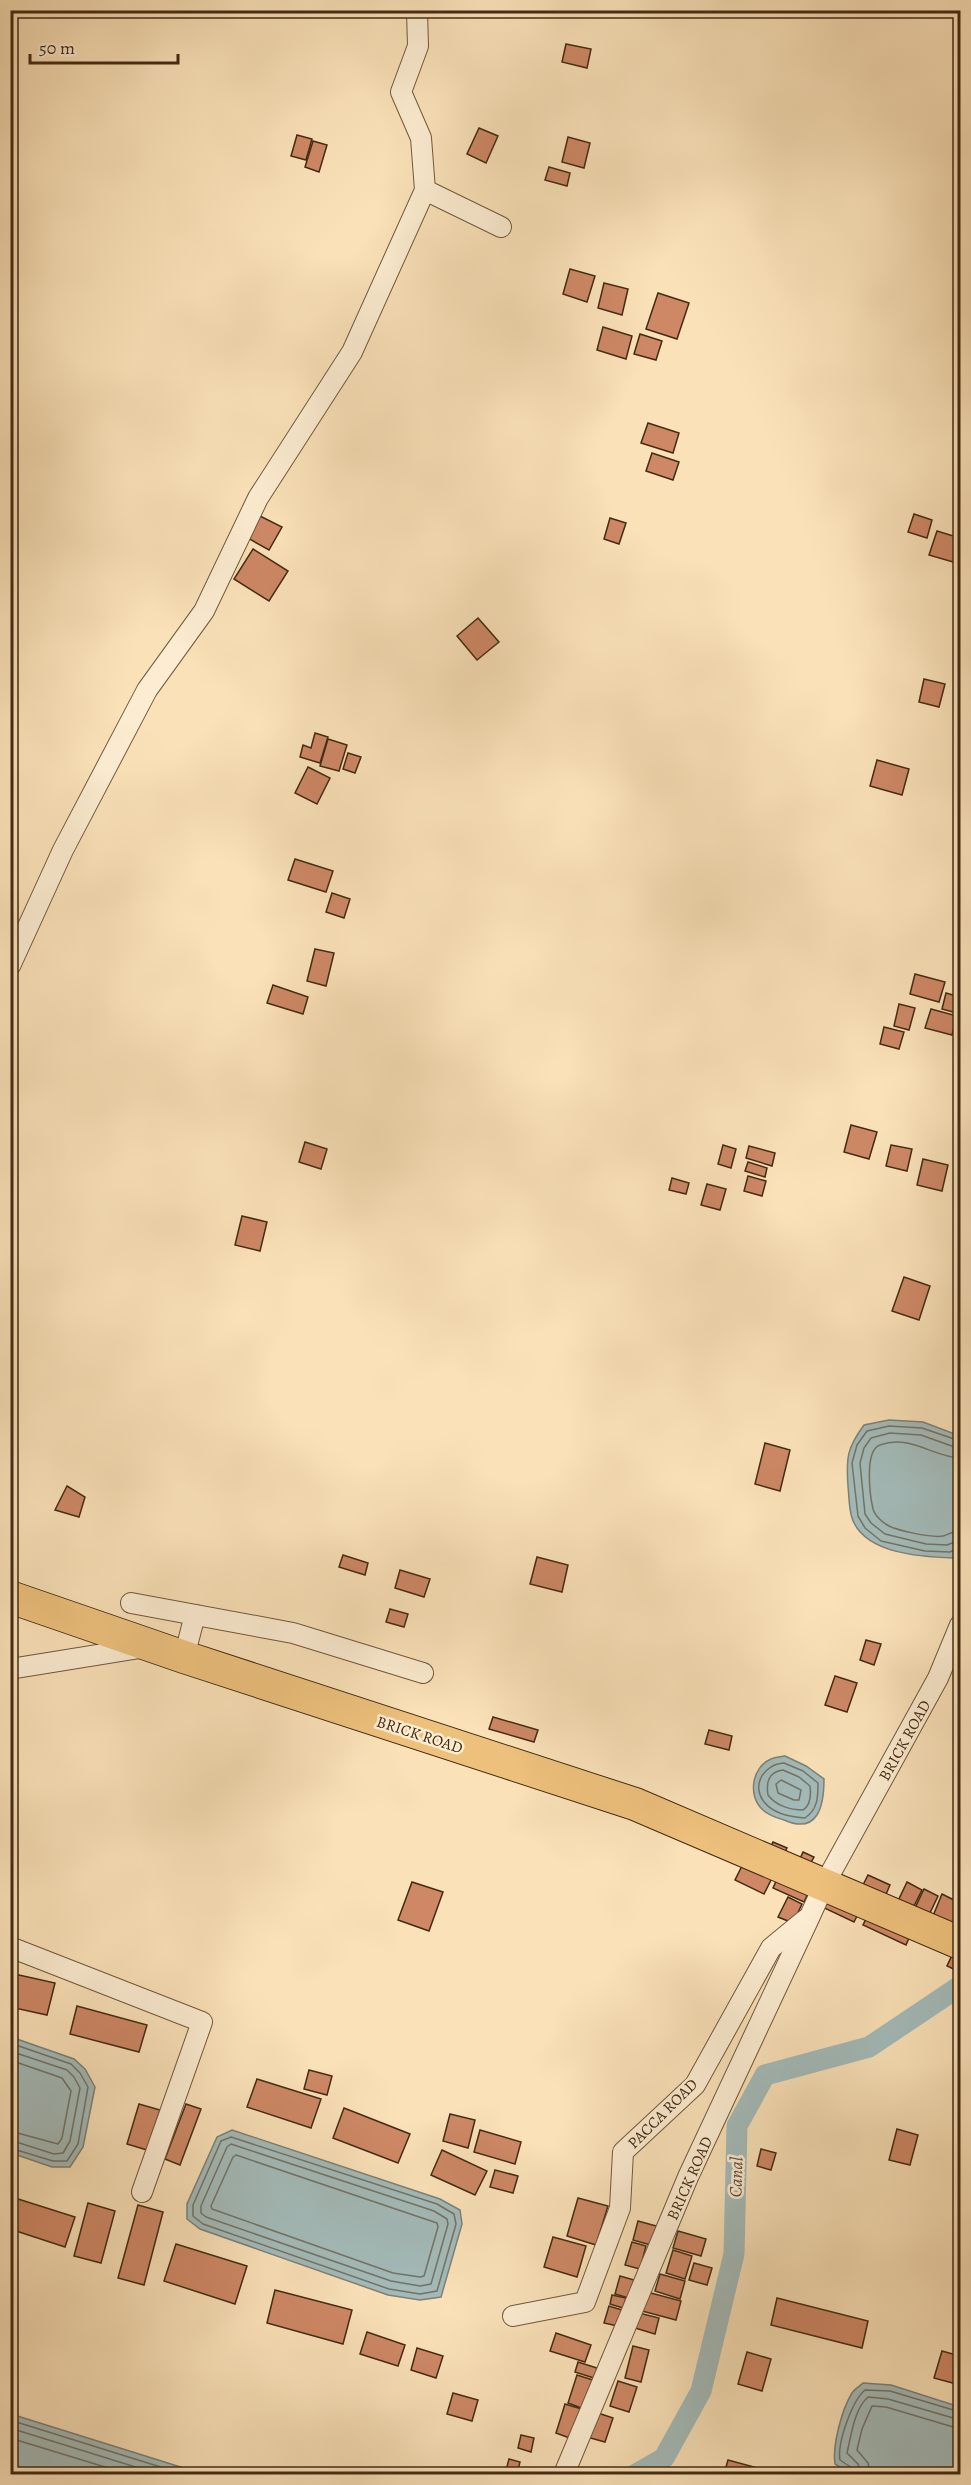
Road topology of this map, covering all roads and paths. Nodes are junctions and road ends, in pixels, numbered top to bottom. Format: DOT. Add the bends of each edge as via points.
graph roads {
  1 [pos="417,10"];
  2 [pos="426,190"];
  3 [pos="501,228"];
  4 [pos="10,966"];
  5 [pos="10,1597"];
  6 [pos="131,1603"];
  7 [pos="195,1615"];
  8 [pos="960,1625"];
  9 [pos="152,1646"];
  10 [pos="184,1657"];
  11 [pos="10,1669"];
  12 [pos="423,1673"];
  13 [pos="824,1885"];
  14 [pos="810,1916"];
  15 [pos="960,1943"];
  16 [pos="10,1947"];
  17 [pos="142,2192"];
  18 [pos="513,2316"];
  19 [pos="564,2475"];
  1 -- 2 [label="street" via="418,46 401,92 421,138"];
  2 -- 3 [label="street"];
  2 -- 4 [label="street" via="352,351 258,498 204,611 147,690 63,850"];
  5 -- 9 [label="main road, BRICK ROAD"];
  6 -- 7 [label="street"];
  7 -- 10 [label="street"];
  7 -- 12 [label="street" via="292,1633"];
  8 -- 13 [label="street, BRICK ROAD" via="938,1678"];
  9 -- 10 [label="main road, BRICK ROAD"];
  9 -- 11 [label="street"];
  10 -- 13 [label="main road, BRICK ROAD" via="634,1804"];
  13 -- 14 [label="street, BRICK ROAD"];
  13 -- 15 [label="main road, BRICK ROAD"];
  14 -- 18 [label="street, PACCA ROAD" via="771,1948 695,2085 623,2152 620,2208 585,2302"];
  14 -- 19 [label="street, BRICK ROAD" via="688,2177"];
  16 -- 17 [label="street" via="202,2022"];
}
